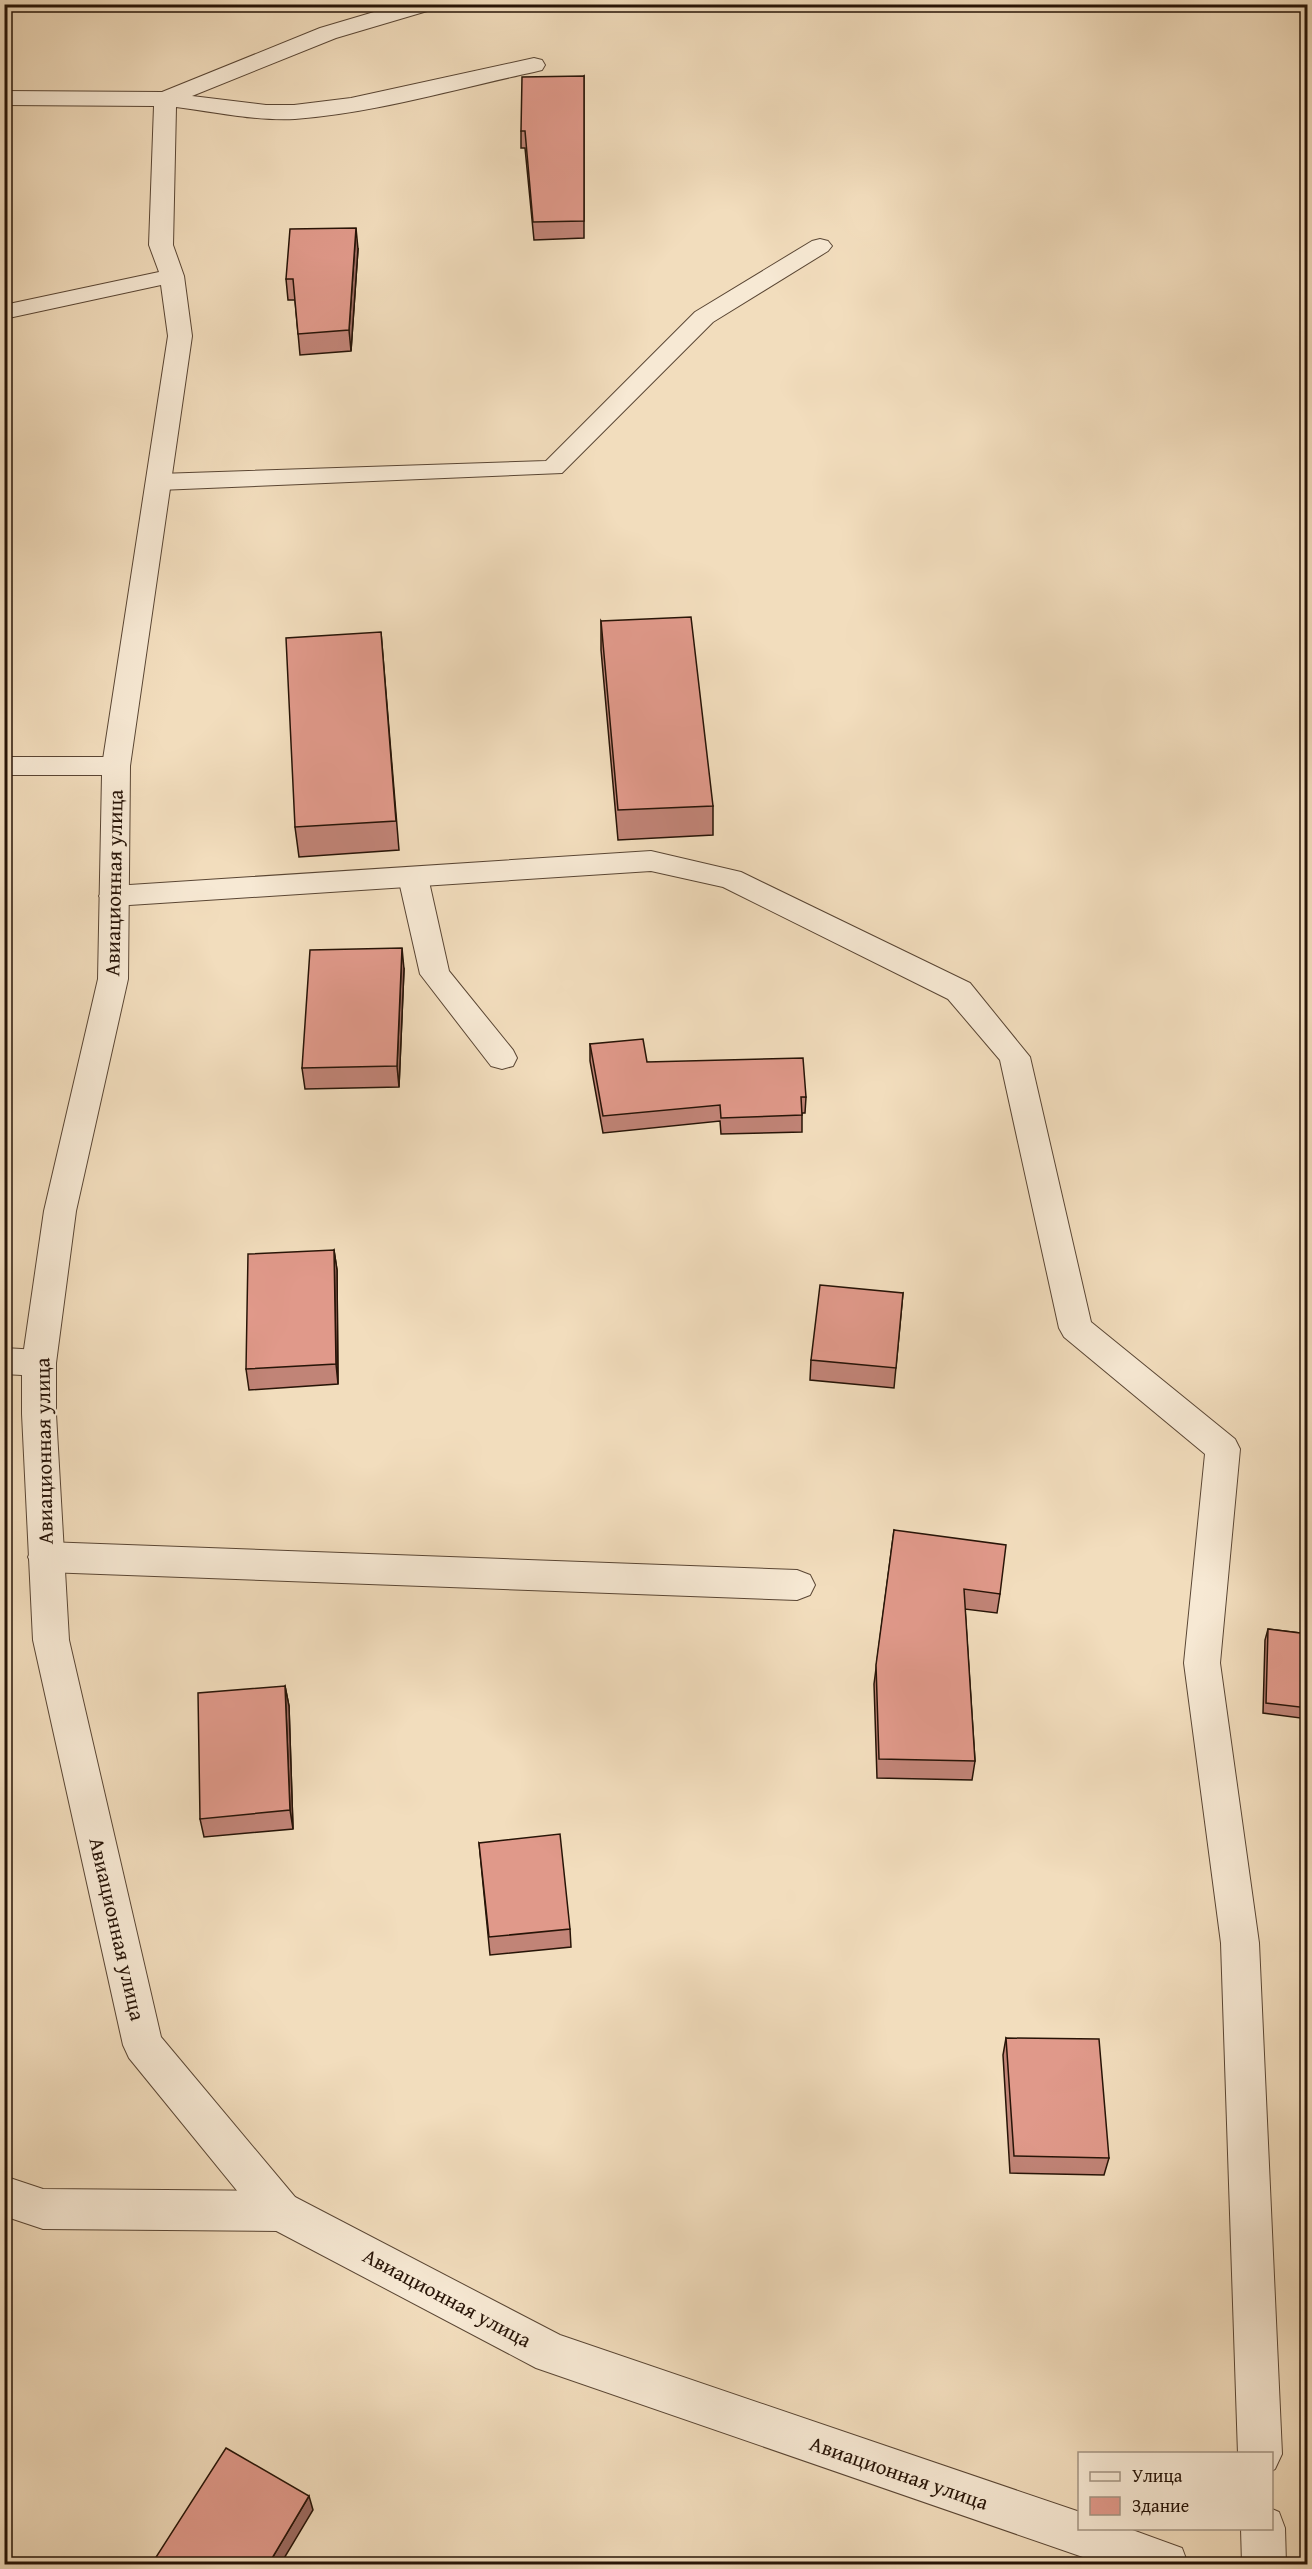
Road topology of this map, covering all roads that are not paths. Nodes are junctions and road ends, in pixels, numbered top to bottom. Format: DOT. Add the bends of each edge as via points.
graph roads {
  1 [pos="426,4"];
  2 [pos="534,66"];
  3 [pos="4,98"];
  4 [pos="165,99"];
  5 [pos="820,246"];
  6 [pos="172,276"];
  7 [pos="4,312"];
  8 [pos="159,482"];
  9 [pos="4,766"];
  10 [pos="116,766"];
  11 [pos="413,877"];
  12 [pos="114,896"];
  13 [pos="502,1058"];
  14 [pos="22,1362"];
  15 [pos="46,1557"];
  16 [pos="797,1585"];
  17 [pos="4,2196"];
  18 [pos="280,2211"];
  19 [pos="1260,2452"];
  20 [pos="1263,2530"];
  21 [pos="1167,2565"];
  22 [pos="1264,2565"];
  1 -- 4 [label="street" via="328,33"];
  2 -- 4 [label="street" via="351,105 294,112"];
  3 -- 4 [label="street"];
  4 -- 6 [label="street" via="161,245"];
  5 -- 8 [label="street" via="704,317 553,468"];
  6 -- 7 [label="street"];
  6 -- 8 [label="street" via="180,336"];
  8 -- 10 [label="street"];
  9 -- 10 [label="street, Авиационная улица"];
  10 -- 12 [label="street, Авиационная улица"];
  11 -- 12 [label="street"];
  11 -- 13 [label="street" via="435,974"];
  11 -- 19 [label="street" via="651,861 731,879 959,991 1015,1057 1076,1328 1223,1449 1202,1663 1240,1943"];
  12 -- 14 [label="street, Авиационная улица" via="113,978"];
  14 -- 15 [label="street, Авиационная улица" via="39,1414"];
  15 -- 16 [label="street"];
  15 -- 18 [label="street, Авиационная улица" via="51,1640 143,2045"];
  17 -- 18 [label="street" via="43,2209"];
  18 -- 21 [label="street, Авиационная улица" via="551,2353"];
  20 -- 22 [label="street"];
}
